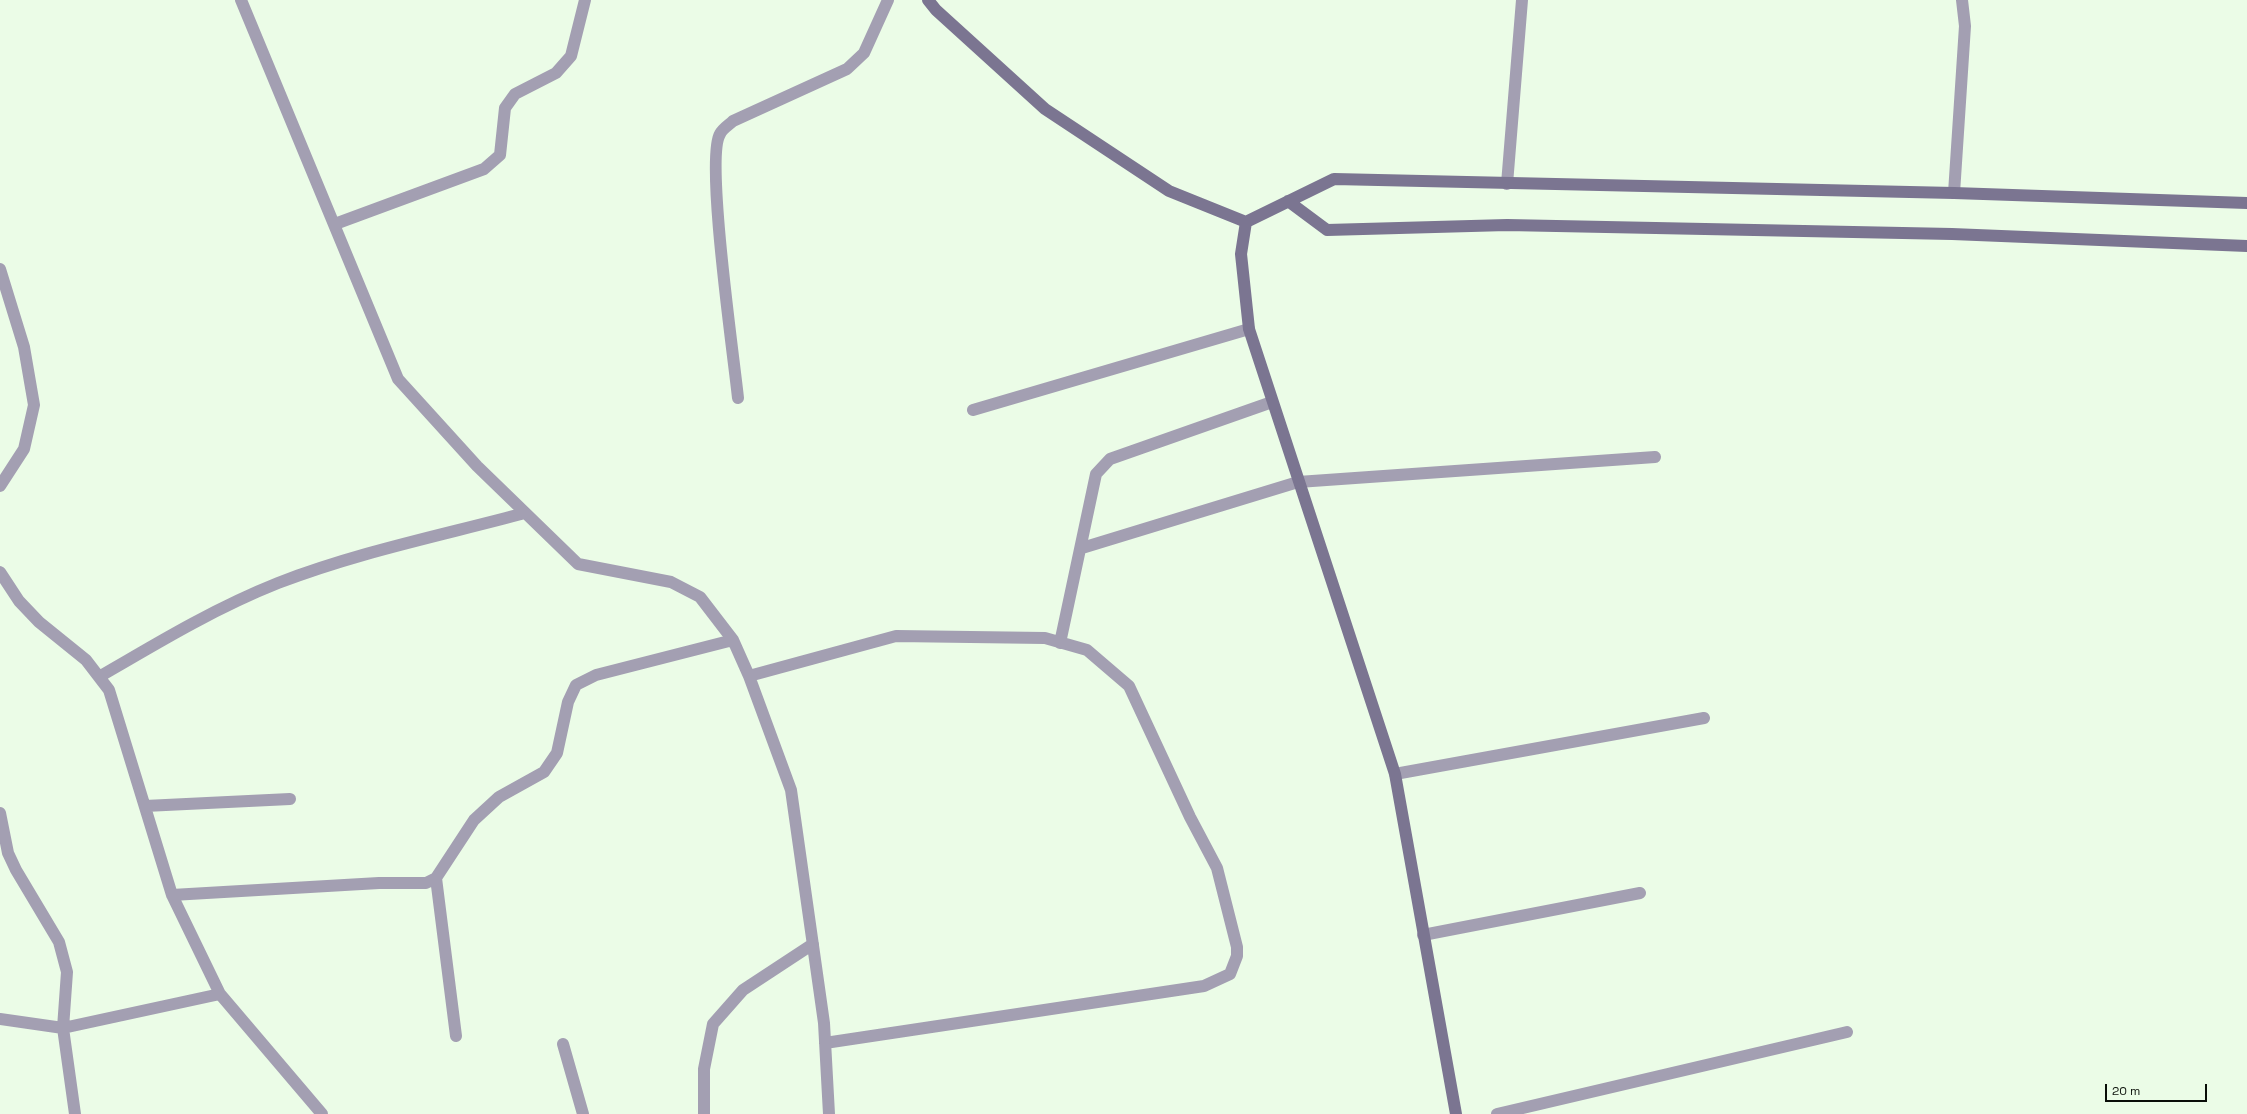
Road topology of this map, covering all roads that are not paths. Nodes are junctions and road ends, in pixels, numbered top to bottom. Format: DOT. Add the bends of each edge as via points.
graph roads {
  1 [pos="241,0"];
  2 [pos="585,0"];
  3 [pos="888,0"];
  4 [pos="928,0"];
  5 [pos="1522,0"];
  6 [pos="1962,0"];
  7 [pos="1507,184"];
  8 [pos="1954,193"];
  9 [pos="1288,201"];
  10 [pos="2247,203"];
  11 [pos="1246,222"];
  12 [pos="336,224"];
  13 [pos="2247,246"];
  14 [pos="0,269"];
  15 [pos="1249,330"];
  16 [pos="738,398"];
  17 [pos="1272,402"];
  18 [pos="973,410"];
  19 [pos="1655,457"];
  20 [pos="1298,482"];
  21 [pos="0,486"];
  22 [pos="525,513"];
  23 [pos="1082,548"];
  24 [pos="0,572"];
  25 [pos="733,640"];
  26 [pos="1060,643"];
  27 [pos="749,676"];
  28 [pos="99,677"];
  29 [pos="1704,718"];
  30 [pos="1395,774"];
  31 [pos="290,799"];
  32 [pos="145,806"];
  33 [pos="0,813"];
  34 [pos="436,878"];
  35 [pos="1640,893"];
  36 [pos="172,895"];
  37 [pos="1423,935"];
  38 [pos="813,944"];
  39 [pos="220,994"];
  40 [pos="0,1019"];
  41 [pos="63,1028"];
  42 [pos="1847,1032"];
  43 [pos="456,1036"];
  44 [pos="825,1043"];
  45 [pos="563,1044"];
  46 [pos="75,1114"];
  47 [pos="322,1114"];
  48 [pos="583,1114"];
  49 [pos="704,1114"];
  50 [pos="829,1114"];
  51 [pos="1456,1114"];
  52 [pos="1497,1114"];
  1 -- 12 [label="street"];
  2 -- 12 [label="street" via="571,56 556,73 514,94 505,108 500,155 484,168"];
  3 -- 16 [label="street" via="864,53 847,69 733,121 719,134 715,161 721,247"];
  4 -- 11 [label="street" via="1045,109 1169,191"];
  5 -- 7 [label="street"];
  6 -- 8 [label="street" via="1965,26"];
  7 -- 8 [label="street"];
  7 -- 9 [label="street" via="1334,180"];
  8 -- 10 [label="street"];
  9 -- 11 [label="street"];
  9 -- 13 [label="street" via="1327,230 1515,226 1952,234"];
  11 -- 15 [label="street" via="1241,254"];
  12 -- 22 [label="street" via="398,379 477,466"];
  14 -- 21 [label="street" via="24,347 34,405 24,448"];
  15 -- 17 [label="street"];
  15 -- 18 [label="street"];
  17 -- 20 [label="street"];
  17 -- 23 [label="street" via="1110,458 1096,474"];
  19 -- 20 [label="street"];
  20 -- 23 [label="street"];
  20 -- 30 [label="street"];
  22 -- 25 [label="street" via="578,564 671,582 700,597"];
  22 -- 28 [label="street" via="323,566 200,618"];
  23 -- 26 [label="street"];
  24 -- 28 [label="street" via="19,601 39,622 86,660"];
  25 -- 27 [label="street"];
  25 -- 34 [label="street" via="596,675 576,686 568,702 557,753 544,772 499,797 474,820"];
  26 -- 27 [label="street" via="1045,638 896,636"];
  26 -- 44 [label="street" via="1087,650 1129,686 1190,817 1217,868 1237,947 1238,956 1230,974 1204,986"];
  27 -- 38 [label="street" via="791,790"];
  28 -- 32 [label="street" via="109,690"];
  29 -- 30 [label="street"];
  30 -- 37 [label="street"];
  31 -- 32 [label="street"];
  32 -- 36 [label="street"];
  33 -- 41 [label="street" via="8,853 60,942 67,972"];
  34 -- 36 [label="street" via="426,883 379,883"];
  34 -- 43 [label="street"];
  35 -- 37 [label="street"];
  36 -- 39 [label="street"];
  37 -- 51 [label="street"];
  38 -- 44 [label="street"];
  38 -- 49 [label="street" via="743,990 713,1024 704,1069"];
  39 -- 41 [label="street"];
  39 -- 47 [label="street"];
  40 -- 41 [label="street"];
  41 -- 46 [label="street"];
  42 -- 52 [label="street"];
  44 -- 50 [label="street"];
  45 -- 48 [label="street"];
}
